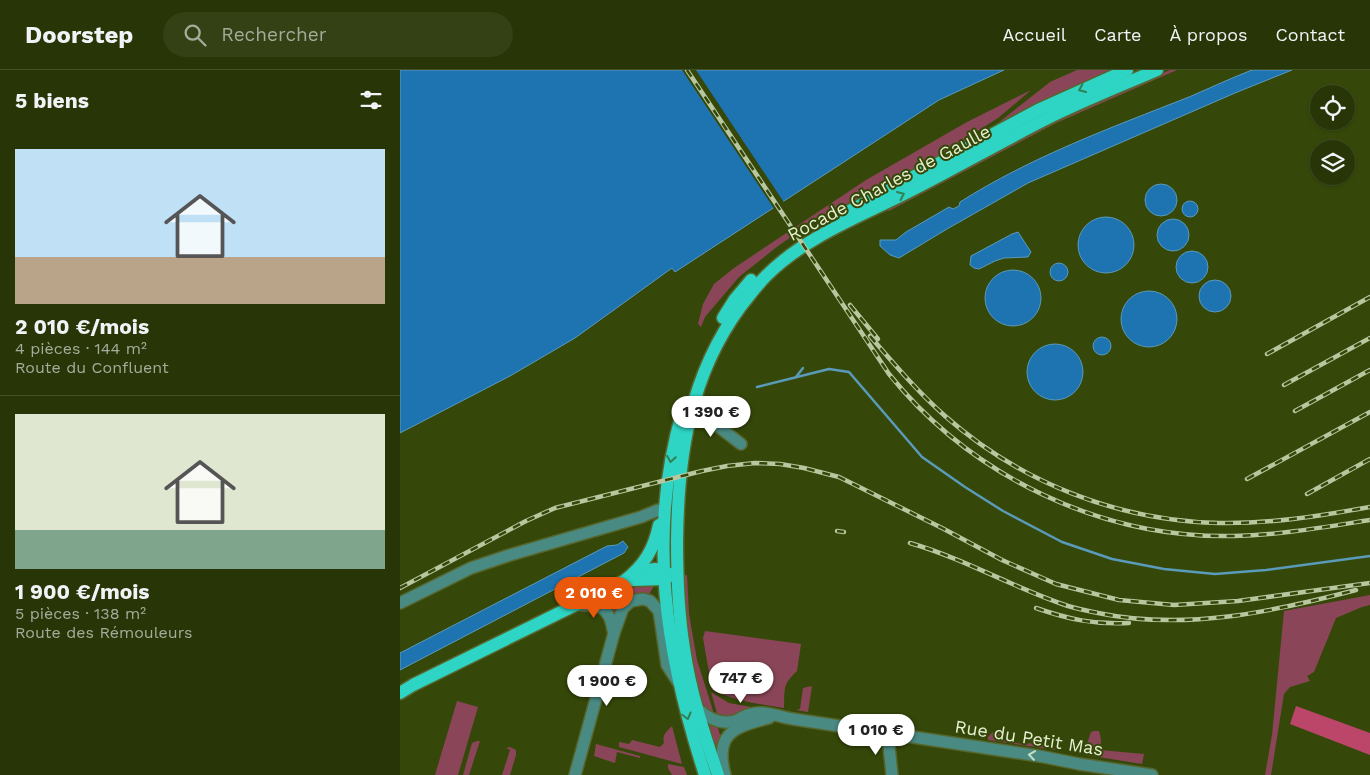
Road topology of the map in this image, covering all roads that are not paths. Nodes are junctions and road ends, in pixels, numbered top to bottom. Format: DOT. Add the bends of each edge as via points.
graph roads {
  1 [pos="1127,70"];
  2 [pos="1157,70"];
  3 [pos="692,408"];
  4 [pos="741,444"];
  5 [pos="662,507"];
  6 [pos="677,562"];
  7 [pos="635,572"];
  8 [pos="665,575"];
  9 [pos="624,581"];
  10 [pos="400,603"];
  11 [pos="575,606"];
  12 [pos="614,633"];
  13 [pos="684,649"];
  14 [pos="678,682"];
  15 [pos="400,693"];
  16 [pos="698,709"];
  17 [pos="775,716"];
  18 [pos="889,734"];
  19 [pos="1079,770"];
  20 [pos="575,775"];
  21 [pos="705,775"];
  22 [pos="718,775"];
  23 [pos="726,775"];
  24 [pos="892,775"];
  25 [pos="1152,775"];
  1 -- 5 [label="main road, Rocade Charles de Gaulle, one-way" via="1038,110 951,155 812,231 769,262 736,299 698,365 682,412"];
  3 -- 2 [label="main road, Rocade Charles de Gaulle, one-way" via="718,341 764,277 793,253 821,235 910,192 1044,120"];
  3 -- 4 [label="street"];
  3 -- 6 [label="main road, Rocade Charles de Gaulle" via="682,457"];
  5 -- 7 [label="main road" via="653,546"];
  5 -- 8 [label="main road, Rocade Charles de Gaulle"];
  5 -- 10 [label="street" via="641,517 471,568"];
  6 -- 8 [label="main road"];
  6 -- 13 [label="main road, Rocade Charles de Gaulle"];
  7 -- 8 [label="main road" via="655,569"];
  7 -- 9 [label="main road"];
  8 -- 9 [label="main road"];
  8 -- 13 [label="main road" via="672,586 675,622"];
  8 -- 14 [label="main road, Rocade Charles de Gaulle" via="668,623"];
  9 -- 11 [label="main road"];
  11 -- 12 [label="street" via="598,606 606,611 611,617"];
  11 -- 15 [label="main road"];
  12 -- 14 [label="street" via="626,604 650,601 659,611 667,665"];
  12 -- 20 [label="street"];
  13 -- 16 [label="main road, Rocade Charles de Gaulle"];
  14 -- 21 [label="main road, Rocade Charles de Gaulle, one-way"];
  16 -- 17 [label="street, Rue du Petit Mas" via="710,719 727,722 751,714"];
  16 -- 22 [label="main road, Rocade Charles de Gaulle"];
  17 -- 18 [label="street, Rue du Petit Mas"];
  17 -- 23 [label="street" via="747,723 731,732 722,750"];
  19 -- 18 [label="street, Rue du Petit Mas, one-way" via="1039,756"];
  18 -- 24 [label="street"];
  19 -- 25 [label="street, Rue du Petit Mas"];
}
